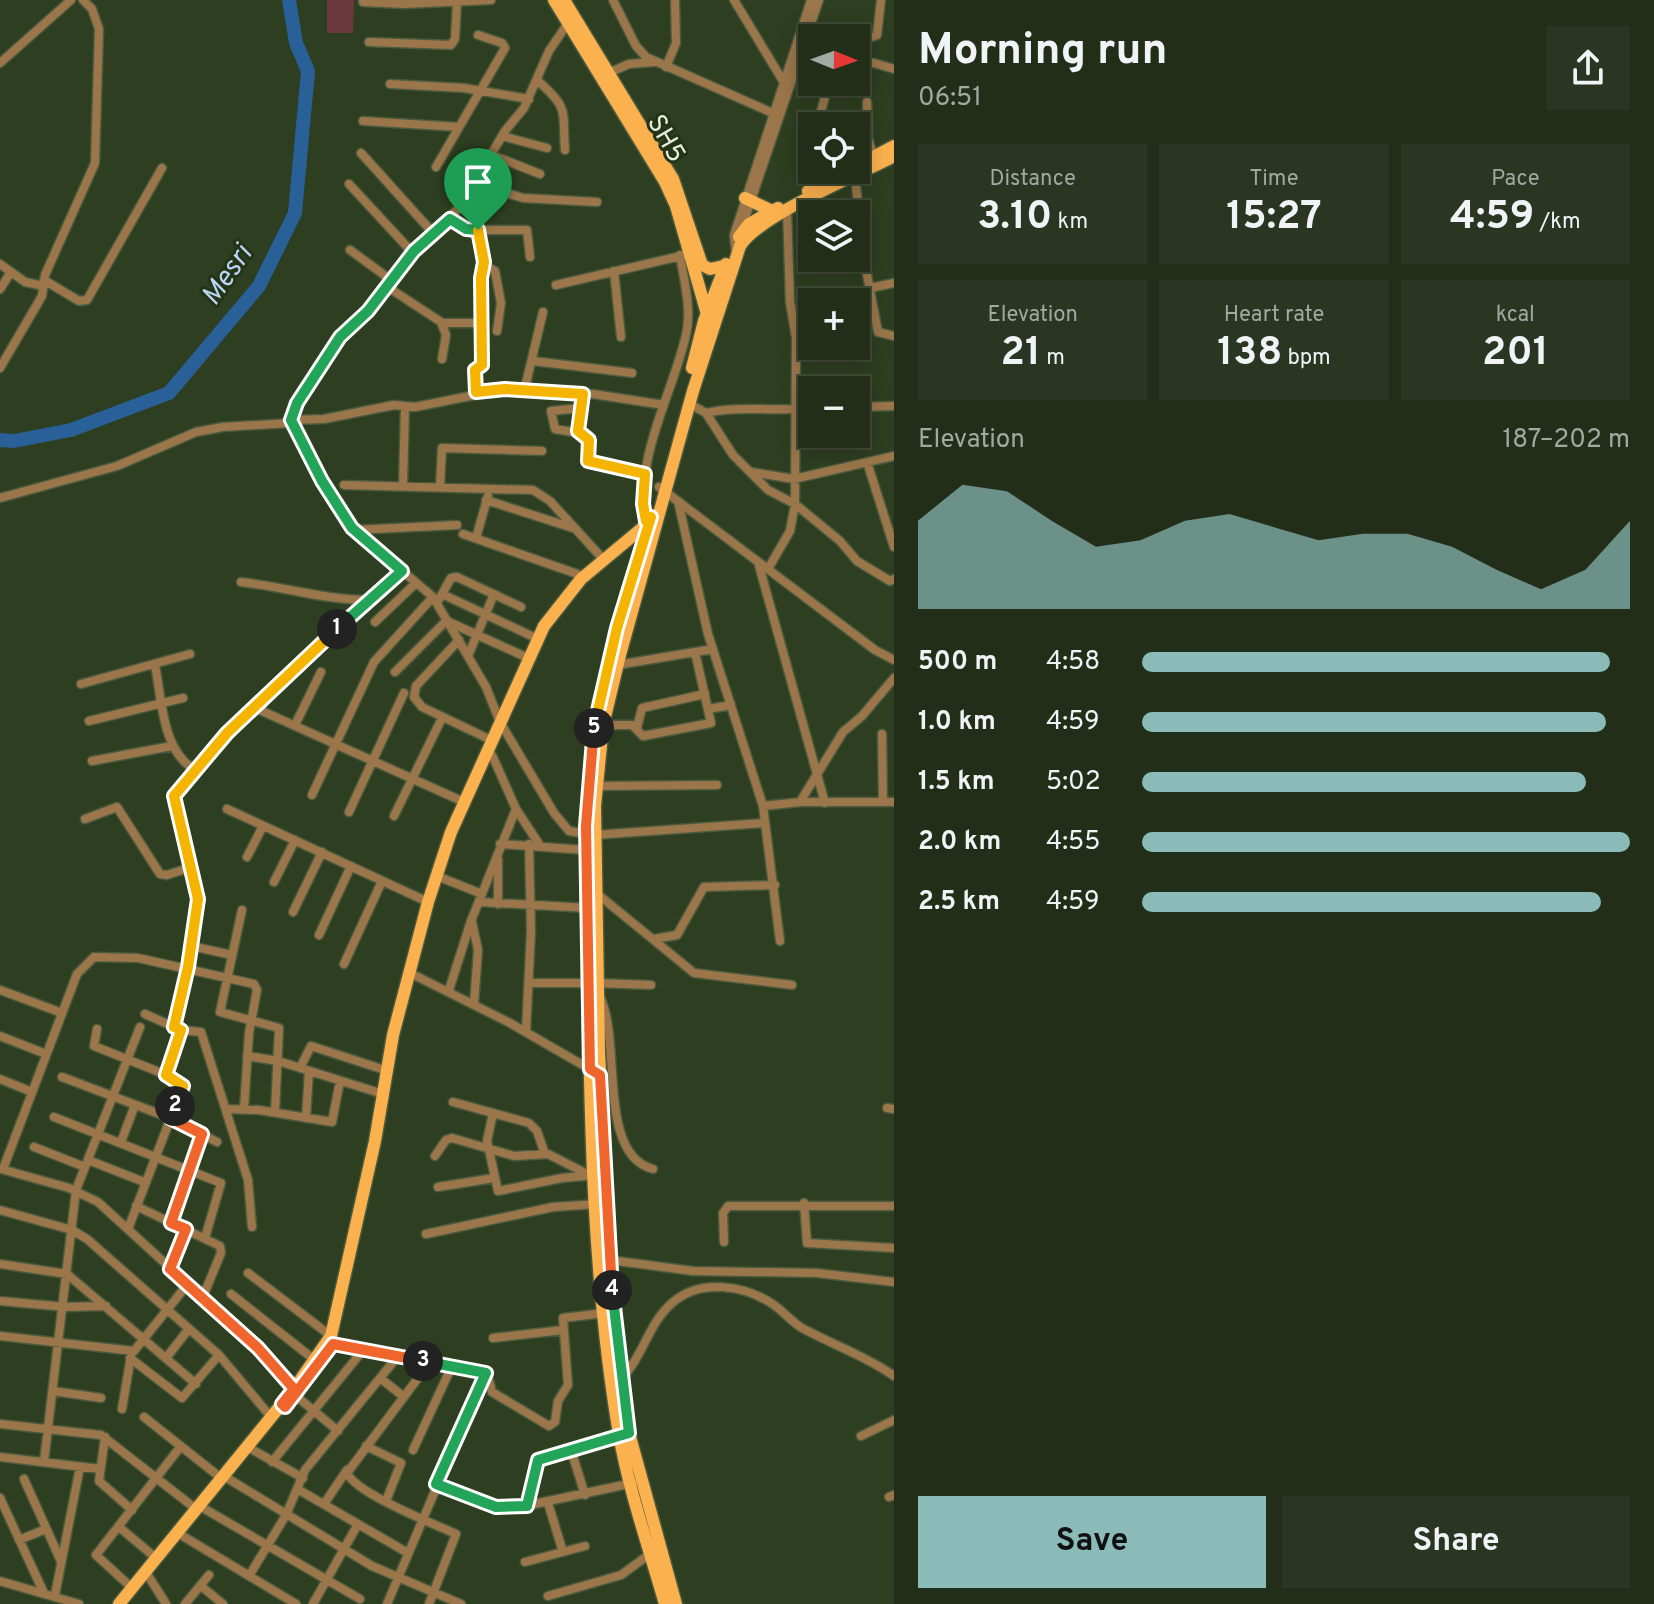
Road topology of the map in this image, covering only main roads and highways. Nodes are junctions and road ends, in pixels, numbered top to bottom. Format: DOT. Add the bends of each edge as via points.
graph roads {
  1 [pos="563,2"];
  2 [pos="605,75"];
  3 [pos="894,146"];
  4 [pos="894,156"];
  5 [pos="870,160"];
  6 [pos="870,165"];
  7 [pos="823,184"];
  8 [pos="829,184"];
  9 [pos="748,199"];
  10 [pos="787,207"];
  11 [pos="772,211"];
  12 [pos="735,251"];
  13 [pos="709,319"];
  14 [pos="662,489"];
  15 [pos="651,523"];
  16 [pos="502,725"];
  17 [pos="590,835"];
  18 [pos="594,986"];
  19 [pos="403,1004"];
  20 [pos="389,1071"];
  21 [pos="595,1072"];
  22 [pos="598,1174"];
  23 [pos="601,1204"];
  24 [pos="332,1340"];
  25 [pos="294,1392"];
  26 [pos="284,1405"];
  27 [pos="624,1435"];
  28 [pos="224,1478"];
  29 [pos="637,1482"];
  30 [pos="200,1509"];
  31 [pos="119,1604"];
  32 [pos="129,1604"];
  33 [pos="665,1604"];
  34 [pos="676,1604"];
  1 -- 2 [label="main road, SH5"];
  2 -- 12 [label="main road, SH5" via="673,179 702,265 710,269"];
  2 -- 13 [label="main road, SH5 / SH5" via="665,182"];
  3 -- 5 [label="main road"];
  4 -- 6 [label="main road"];
  7 -- 10 [label="main road"];
  8 -- 10 [label="main road"];
  9 -- 11 [label="main road"];
  10 -- 11 [label="main road"];
  10 -- 12 [label="main road"];
  11 -- 12 [label="main road"];
  12 -- 13 [label="main road"];
  13 -- 14 [label="main road"];
  13 -- 14 [label="main road" via="690,404"];
  14 -- 15 [label="main road"];
  15 -- 16 [label="main road" via="563,607"];
  15 -- 16 [label="main road" via="564,597 528,658"];
  15 -- 17 [label="main road" via="603,725"];
  15 -- 17 [label="main road" via="599,702 590,752"];
  16 -- 19 [label="main road" via="442,878"];
  16 -- 19 [label="main road" via="464,802 428,902"];
  17 -- 18 [label="main road"];
  17 -- 18 [label="main road" via="586,850"];
  18 -- 21 [label="main road"];
  18 -- 21 [label="main road" via="589,1017"];
  19 -- 20 [label="main road"];
  20 -- 24 [label="main road"];
  20 -- 24 [label="main road" via="371,1191"];
  21 -- 22 [label="main road"];
  21 -- 22 [label="main road" via="602,1113"];
  22 -- 23 [label="main road"];
  23 -- 27 [label="main road"];
  23 -- 27 [label="main road" via="604,1313"];
  24 -- 25 [label="main road"];
  24 -- 25 [label="main road"];
  25 -- 26 [label="main road"];
  26 -- 28 [label="main road"];
  26 -- 28 [label="main road"];
  27 -- 29 [label="main road"];
  28 -- 30 [label="main road"];
  29 -- 33 [label="main road"];
  29 -- 34 [label="main road"];
  30 -- 31 [label="main road"];
  30 -- 32 [label="main road"];
}
